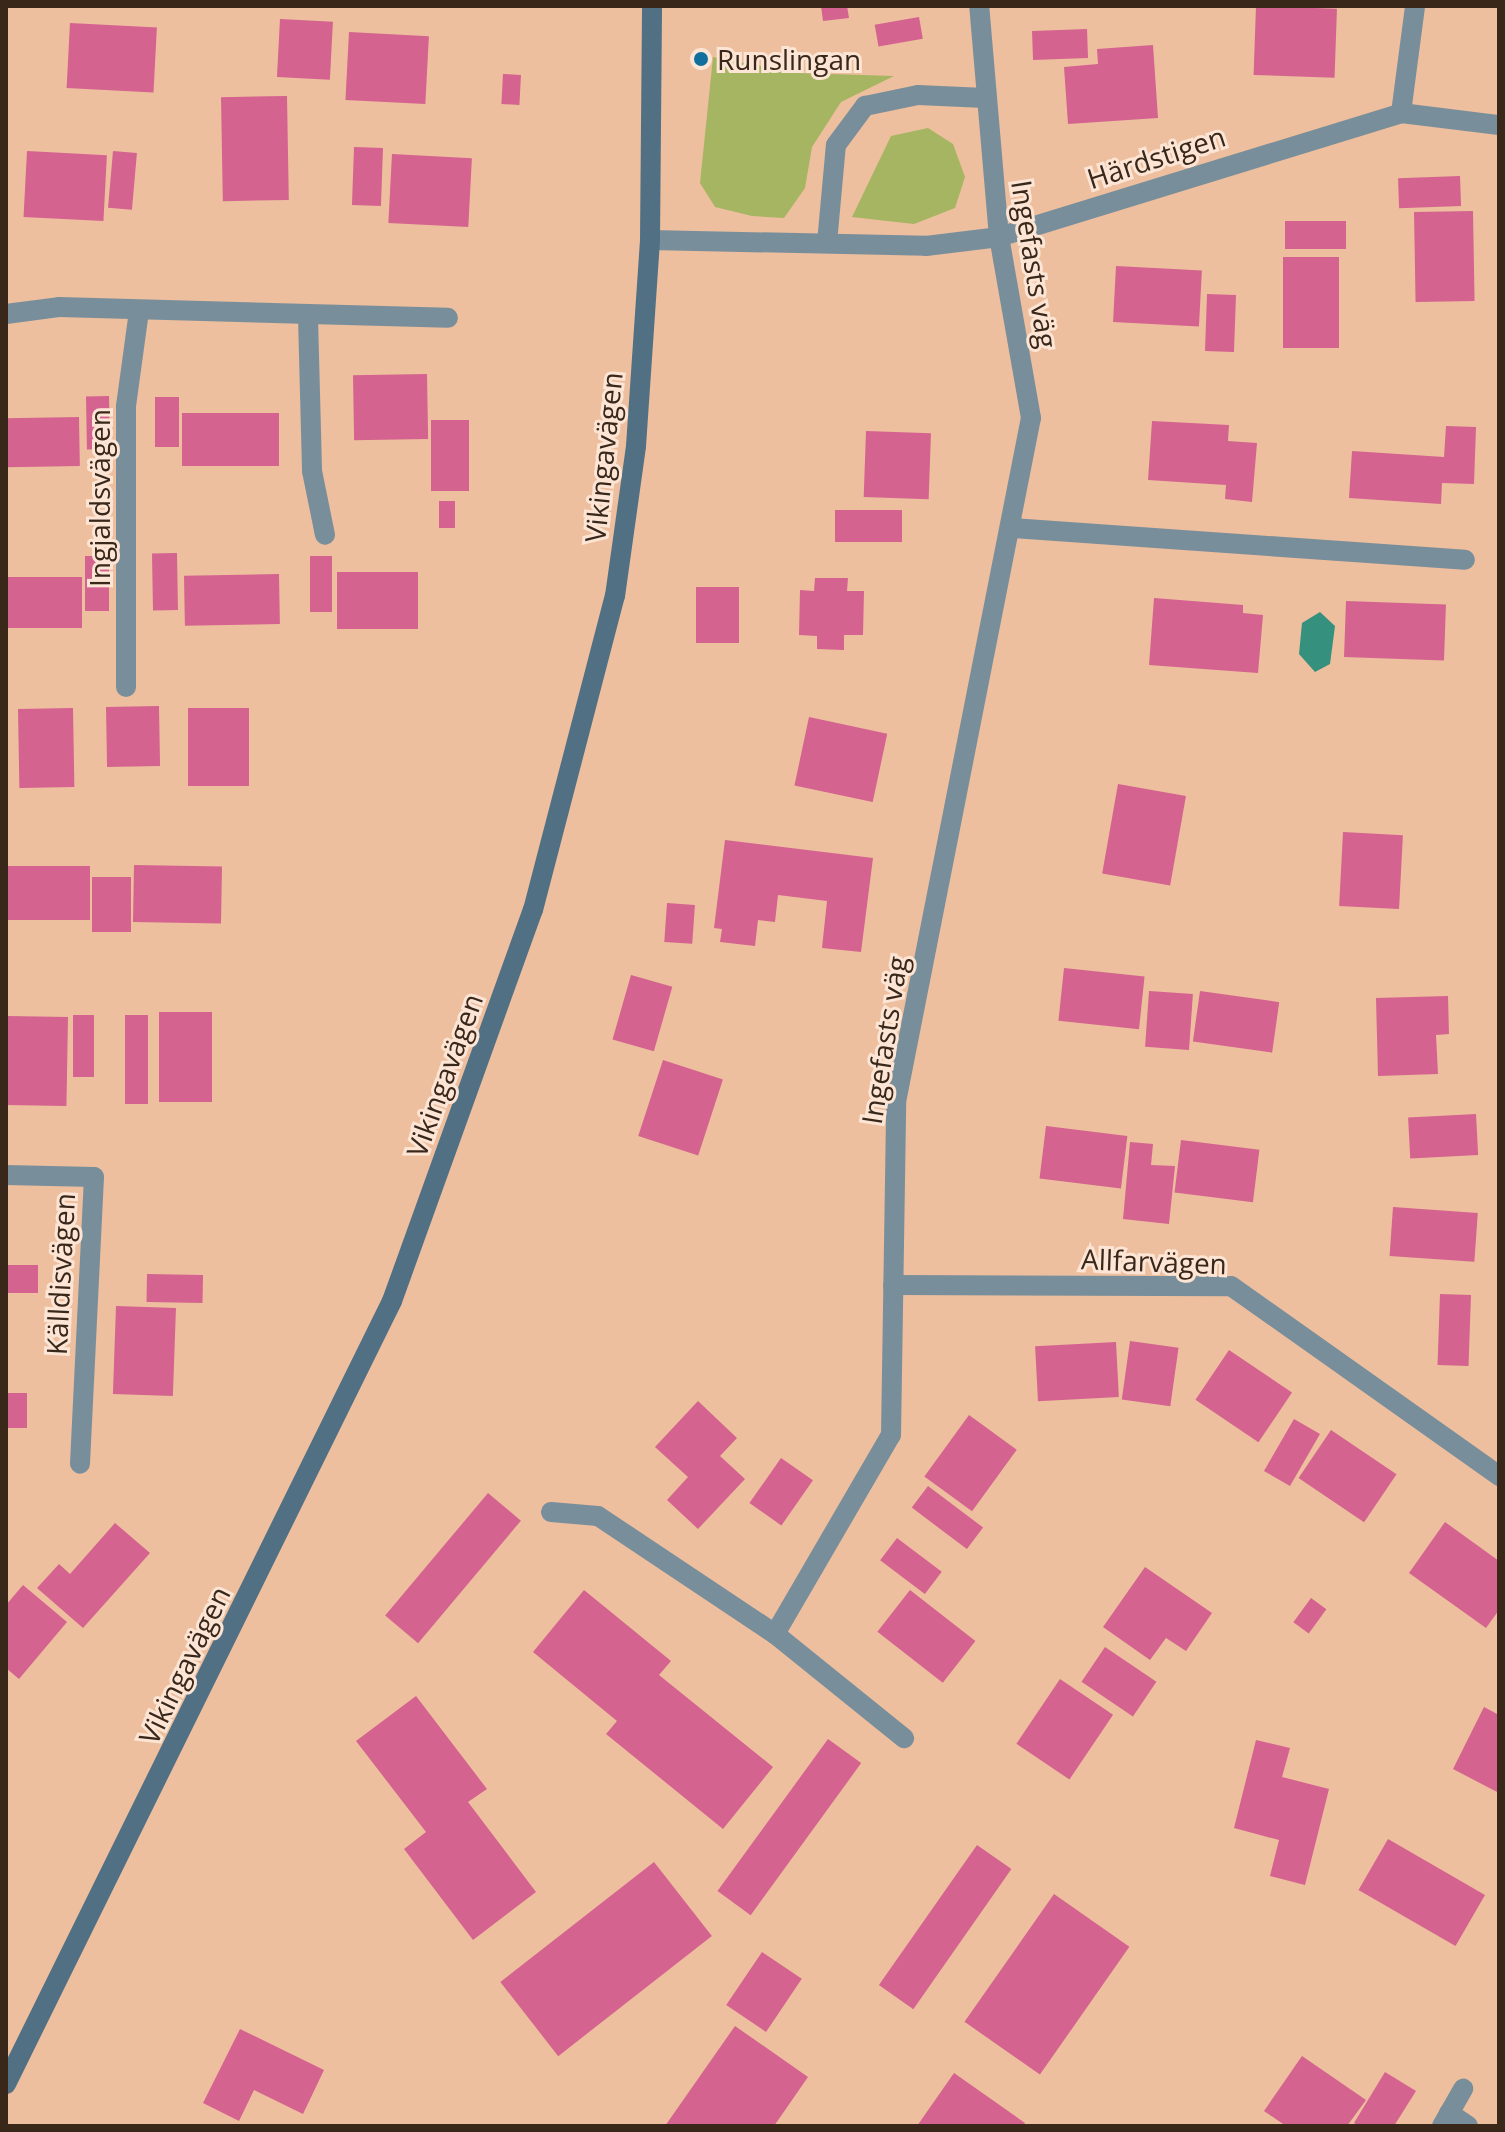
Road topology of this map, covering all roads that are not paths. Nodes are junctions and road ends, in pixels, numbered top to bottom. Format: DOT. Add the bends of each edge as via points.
graph roads {
  1 [pos="652,6"];
  2 [pos="979,6"];
  3 [pos="1415,6"];
  4 [pos="985,98"];
  5 [pos="1401,113"];
  6 [pos="1499,125"];
  7 [pos="999,237"];
  8 [pos="650,240"];
  9 [pos="827,243"];
  10 [pos="139,311"];
  11 [pos="6,314"];
  12 [pos="308,317"];
  13 [pos="448,318"];
  14 [pos="1011,528"];
  15 [pos="325,535"];
  16 [pos="1465,560"];
  17 [pos="126,687"];
  18 [pos="6,1175"];
  19 [pos="893,1285"];
  20 [pos="80,1464"];
  21 [pos="1499,1476"];
  22 [pos="551,1512"];
  23 [pos="775,1634"];
  24 [pos="904,1738"];
  25 [pos="6,2084"];
  26 [pos="1463,2089"];
  27 [pos="1446,2120"];
  28 [pos="1468,2126"];
  1 -- 8 [label="main road, Vikingavägen"];
  2 -- 4 [label="street, Ingefasts väg"];
  3 -- 5 [label="street"];
  4 -- 7 [label="street, Ingefasts väg"];
  4 -- 9 [label="street" via="918,95 865,106 836,145"];
  5 -- 6 [label="street, Härdstigen"];
  5 -- 7 [label="street, Härdstigen"];
  7 -- 9 [label="street, Härdstigen" via="926,246"];
  7 -- 14 [label="street, Ingefasts väg" via="1031,418"];
  8 -- 9 [label="street, Härdstigen"];
  8 -- 25 [label="main road, Vikingavägen" via="636,446 615,596 533,910 392,1301"];
  10 -- 11 [label="street"];
  10 -- 12 [label="street"];
  10 -- 17 [label="street, Ingjaldsvägen" via="126,406"];
  12 -- 13 [label="street"];
  12 -- 15 [label="street" via="312,471"];
  14 -- 16 [label="street"];
  14 -- 19 [label="street, Ingefasts väg" via="896,1102"];
  18 -- 20 [label="street, Källdisvägen" via="94,1177"];
  19 -- 21 [label="street, Allfarvägen" via="1231,1286"];
  19 -- 23 [label="street, Ingefasts väg" via="891,1435"];
  22 -- 23 [label="street" via="598,1516"];
  23 -- 24 [label="street"];
  26 -- 27 [label="street"];
  27 -- 28 [label="street"];
}
